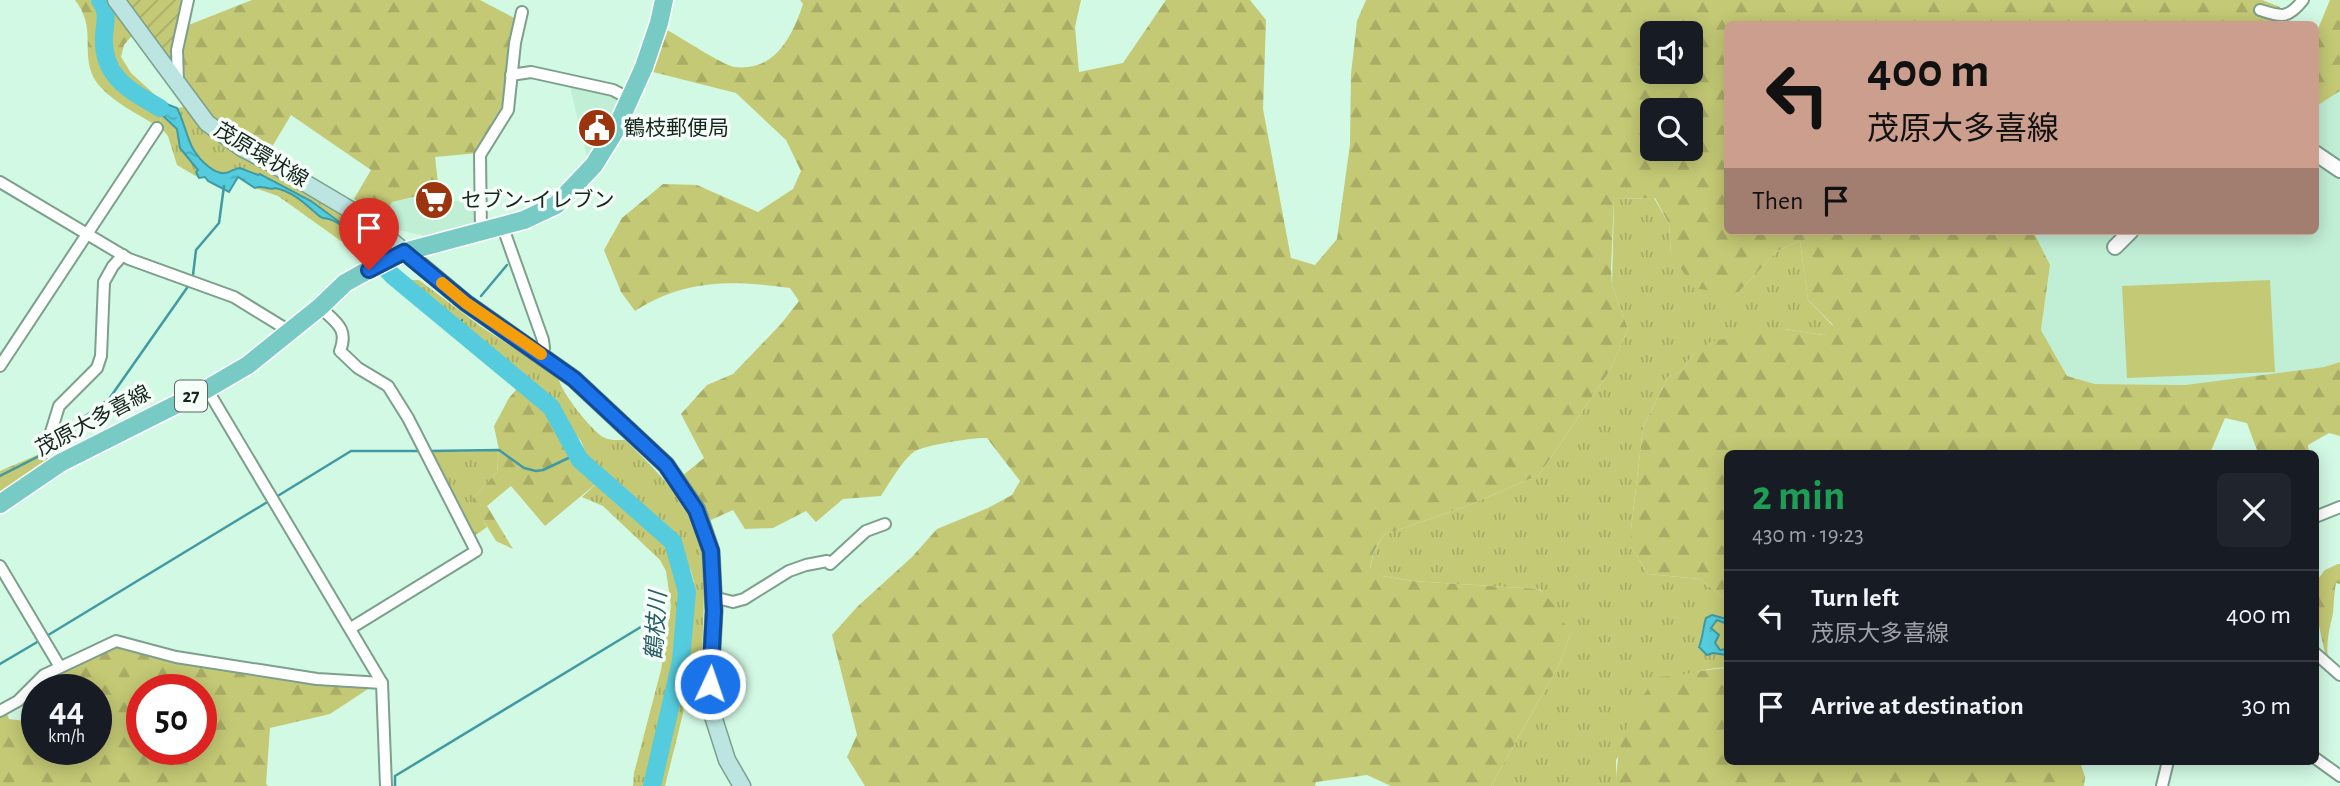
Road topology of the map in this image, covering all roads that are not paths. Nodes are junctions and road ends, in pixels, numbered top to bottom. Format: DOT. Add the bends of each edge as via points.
graph roads {
  1 [pos="117,0"];
  2 [pos="188,0"];
  3 [pos="664,0"];
  4 [pos="2303,0"];
  5 [pos="2260,10"];
  6 [pos="522,12"];
  7 [pos="511,75"];
  8 [pos="178,83"];
  9 [pos="629,99"];
  10 [pos="157,128"];
  11 [pos="2319,156"];
  12 [pos="2340,170"];
  13 [pos="0,183"];
  14 [pos="502,225"];
  15 [pos="481,232"];
  16 [pos="88,234"];
  17 [pos="2127,235"];
  18 [pos="2115,247"];
  19 [pos="123,255"];
  20 [pos="399,255"];
  21 [pos="320,307"];
  22 [pos="290,332"];
  23 [pos="541,354"];
  24 [pos="0,366"];
  25 [pos="207,389"];
  26 [pos="51,432"];
  27 [pos="0,504"];
  28 [pos="2340,506"];
  29 [pos="2319,515"];
  30 [pos="885,524"];
  31 [pos="0,566"];
  32 [pos="713,597"];
  33 [pos="351,628"];
  34 [pos="2319,657"];
  35 [pos="60,667"];
  36 [pos="2340,675"];
  37 [pos="382,683"];
  38 [pos="0,711"];
  39 [pos="2319,761"];
  40 [pos="2167,765"];
  41 [pos="2340,776"];
  42 [pos="386,786"];
  43 [pos="742,786"];
  44 [pos="2162,786"];
  1 -- 8 [label="main road, 茂原環状線"];
  2 -- 8 [label="street" via="177,50"];
  3 -- 9 [label="main road, 茂原大多喜線 / 27" via="653,43"];
  4 -- 5 [label="street" via="2293,12 2280,16"];
  6 -- 7 [label="street"];
  7 -- 9 [label="street" via="531,72 613,90"];
  7 -- 15 [label="street" via="508,110 480,155"];
  8 -- 20 [label="main road, 茂原環状線" via="207,122 242,148 365,218"];
  9 -- 14 [label="main road, 茂原大多喜線 / 27" via="603,152 567,195 540,214"];
  10 -- 16 [label="street"];
  11 -- 12 [label="street"];
  13 -- 16 [label="street"];
  14 -- 15 [label="main road, 茂原大多喜線 / 27"];
  14 -- 23 [label="street" via="543,340"];
  15 -- 20 [label="main road, 茂原大多喜線 / 27"];
  16 -- 19 [label="street"];
  16 -- 24 [label="street"];
  17 -- 18 [label="street"];
  19 -- 22 [label="street" via="234,298"];
  19 -- 26 [label="street" via="104,282 97,368 60,406"];
  20 -- 21 [label="main road, 茂原大多喜線 / 27" via="345,283"];
  20 -- 23 [label="main road, 茂原環状線"];
  21 -- 22 [label="main road, 茂原大多喜線 / 27"];
  21 -- 33 [label="street" via="343,332 340,351 388,386 476,551"];
  22 -- 25 [label="main road, 茂原大多喜線 / 27"];
  23 -- 32 [label="main road, 茂原環状線" via="666,465 696,510 711,551"];
  25 -- 27 [label="main road, 茂原大多喜線 / 27" via="60,463"];
  25 -- 33 [label="street"];
  28 -- 29 [label="street"];
  30 -- 32 [label="street" via="866,531 830,564 806,565 744,599 733,602"];
  31 -- 35 [label="street"];
  32 -- 43 [label="main road, 茂原環状線" via="712,713 727,760"];
  33 -- 37 [label="street"];
  34 -- 36 [label="street"];
  35 -- 37 [label="street" via="116,641 176,657 317,679"];
  35 -- 38 [label="street"];
  37 -- 42 [label="street"];
  39 -- 41 [label="street"];
  40 -- 44 [label="street"];
}
